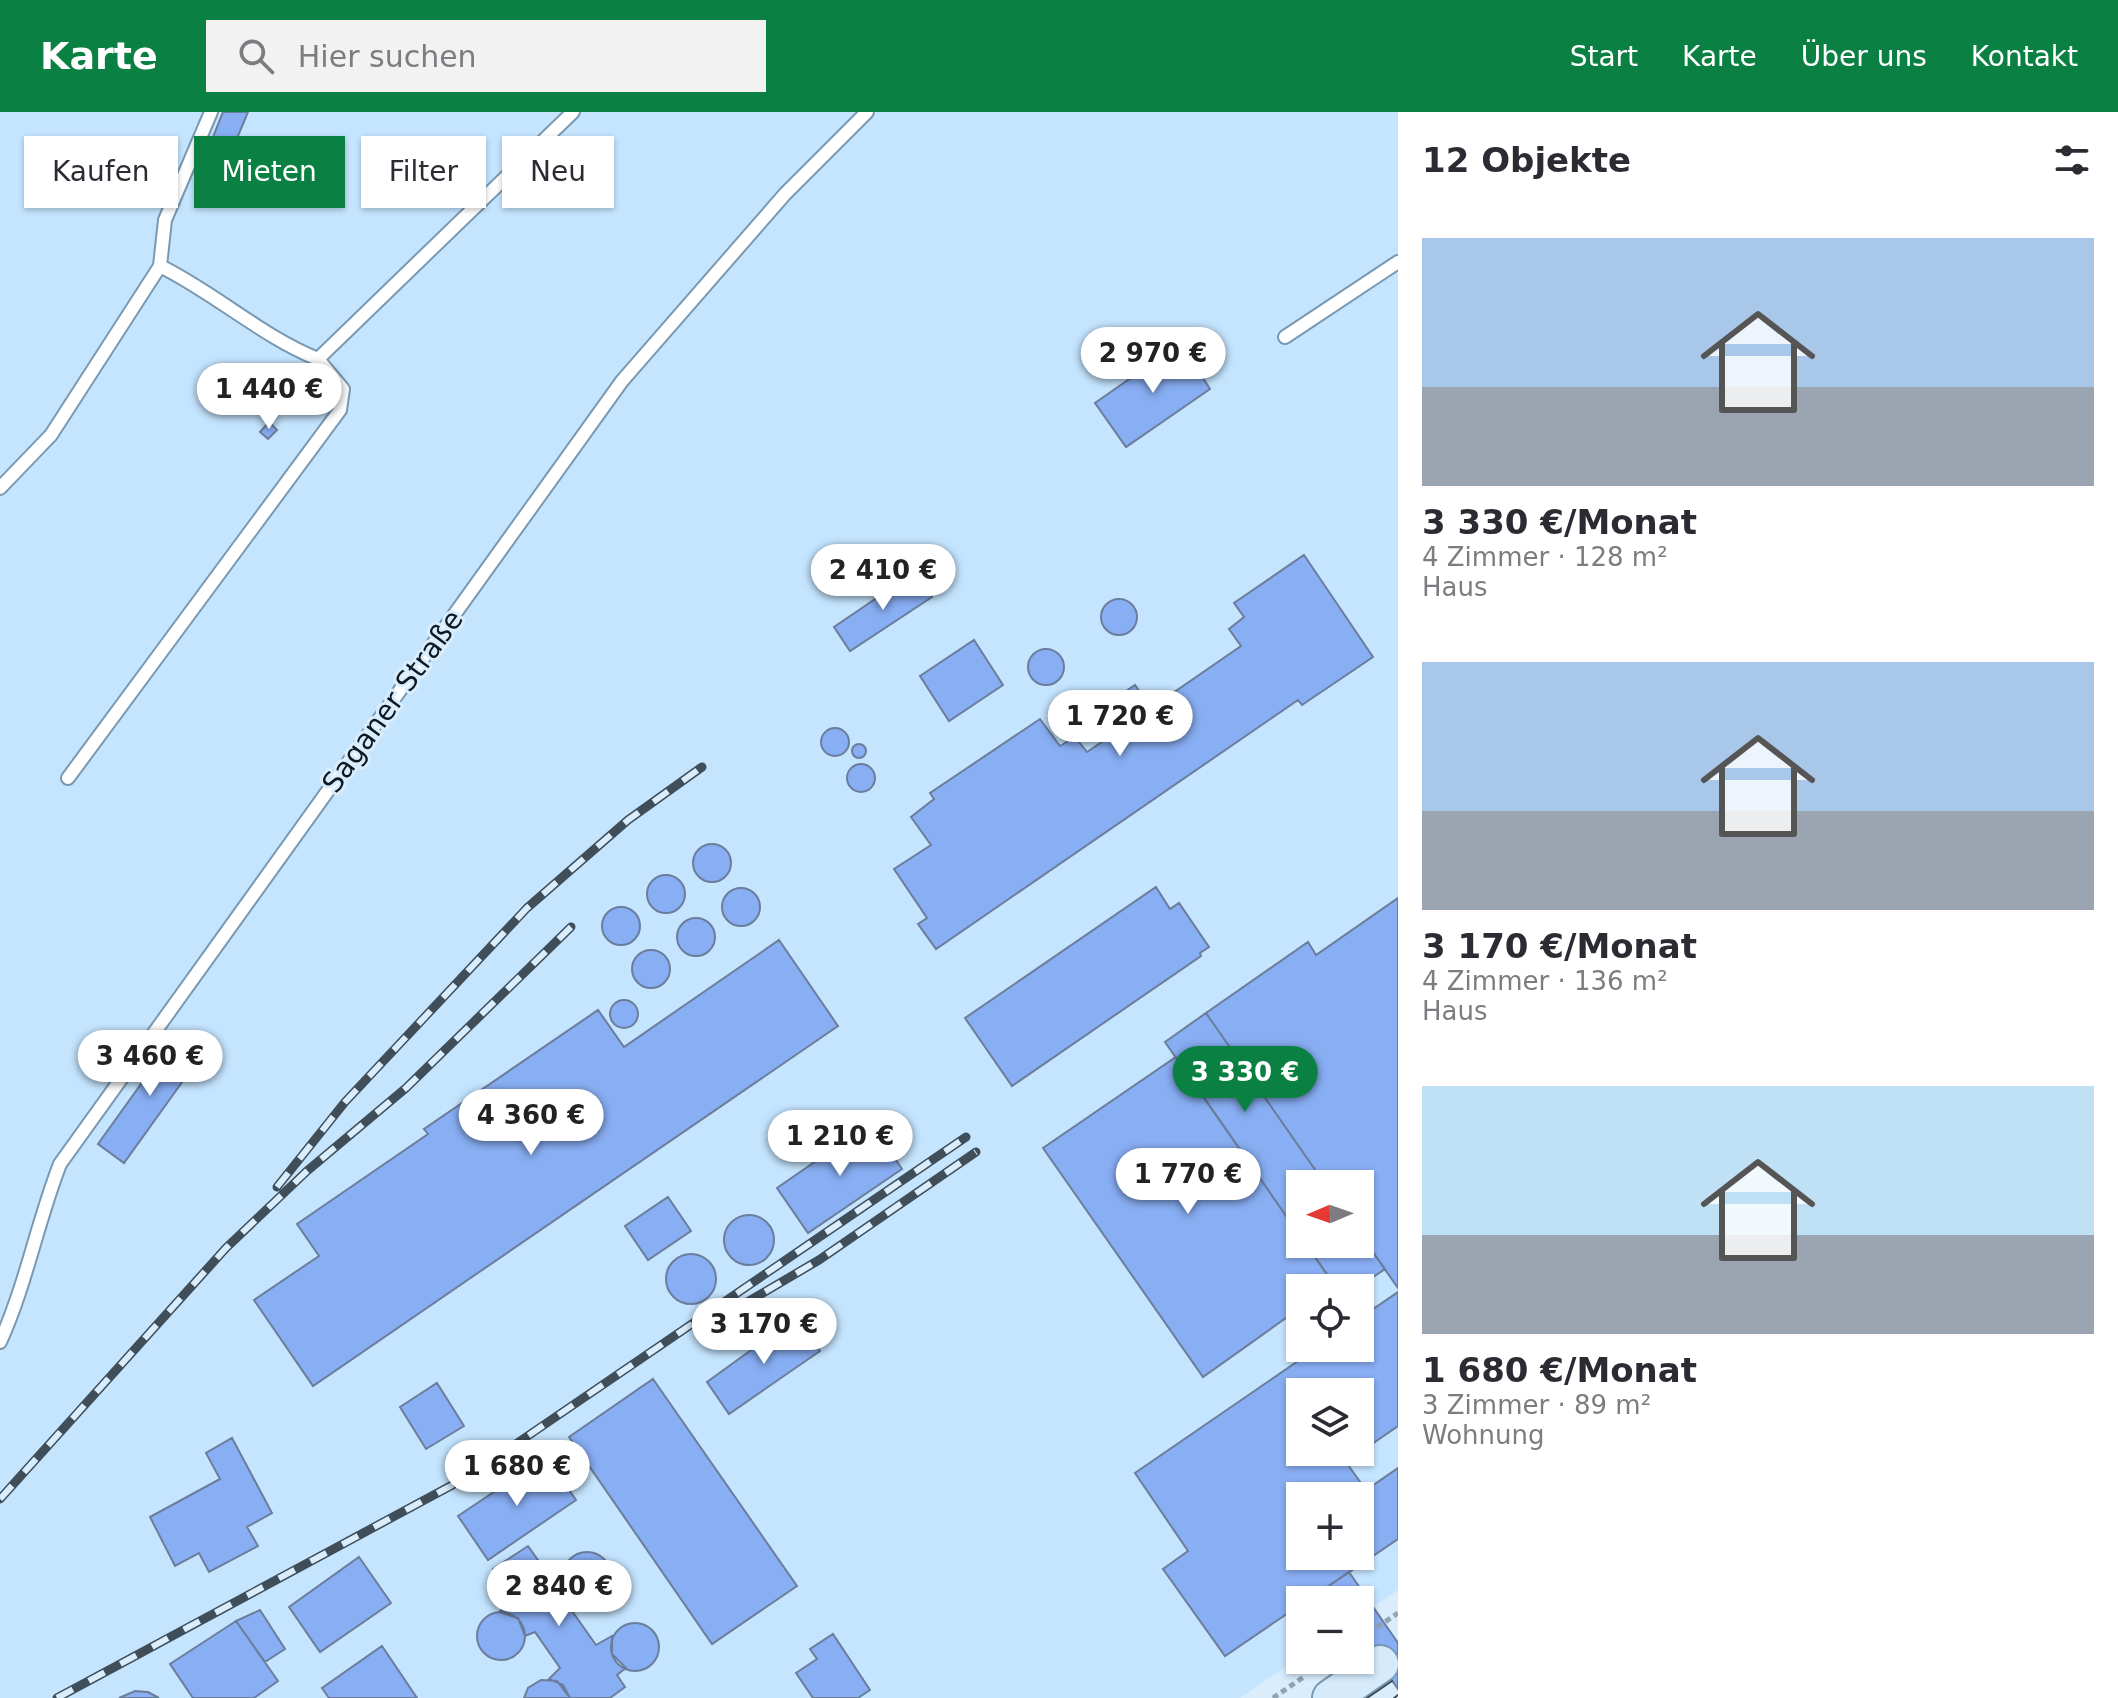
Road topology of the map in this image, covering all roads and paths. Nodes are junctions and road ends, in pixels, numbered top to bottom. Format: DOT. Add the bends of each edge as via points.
graph roads {
  1 [pos="211,112"];
  2 [pos="573,112"];
  3 [pos="867,112"];
  4 [pos="1398,262"];
  5 [pos="160,266"];
  6 [pos="1285,337"];
  7 [pos="318,359"];
  8 [pos="0,488"];
  9 [pos="68,778"];
  10 [pos="0,1342"];
  11 [pos="1398,1613"];
  12 [pos="1374,1646"];
  13 [pos="1324,1683"];
  14 [pos="1273,1698"];
  1 -- 5 [label="lane" via="165,220"];
  2 -- 7 [label="lane"];
  3 -- 10 [label="lane, Saganer Straße" via="785,194 622,381 60,1164"];
  4 -- 6 [label="lane"];
  5 -- 7 [label="lane" via="192,281 288,347"];
  5 -- 8 [label="lane" via="51,435"];
  7 -- 9 [label="lane" via="343,389 340,410"];
  11 -- 12 [label="path"];
  13 -- 14 [label="path"];
}
